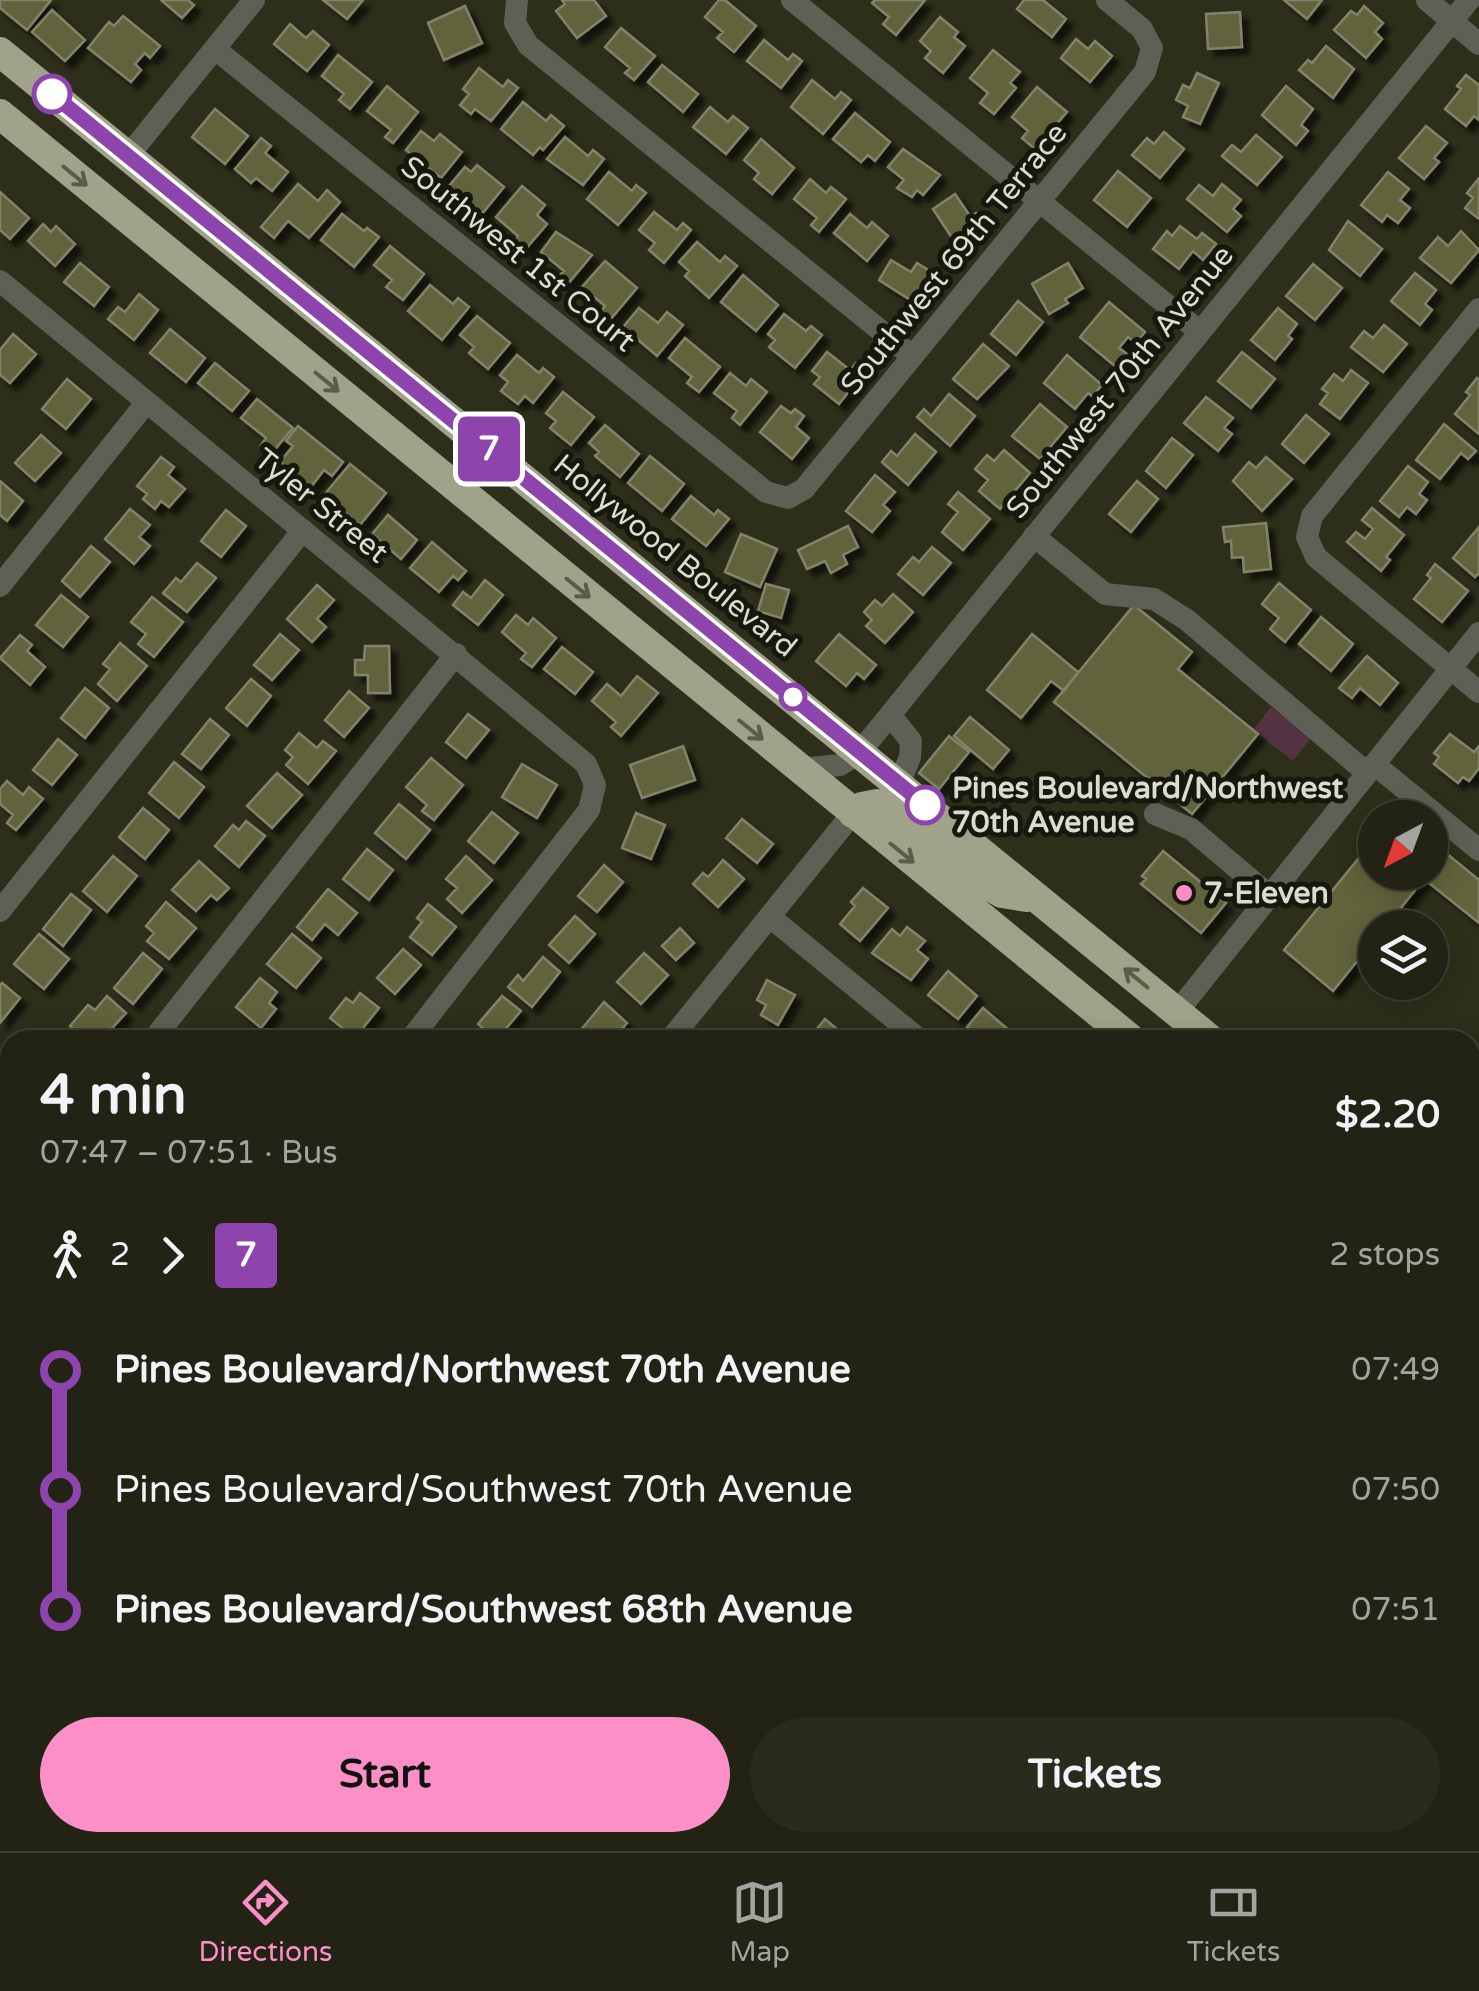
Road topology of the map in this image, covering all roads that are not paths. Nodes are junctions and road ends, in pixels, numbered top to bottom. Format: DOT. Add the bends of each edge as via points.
graph roads {
  1 [pos="254,0"];
  2 [pos="792,0"];
  3 [pos="1107,0"];
  4 [pos="1427,0"];
  5 [pos="1469,0"];
  6 [pos="516,12"];
  7 [pos="1452,21"];
  8 [pos="1479,44"];
  9 [pos="215,48"];
  10 [pos="0,52"];
  11 [pos="0,114"];
  12 [pos="128,156"];
  13 [pos="1042,201"];
  14 [pos="0,282"];
  15 [pos="1479,308"];
  16 [pos="1199,331"];
  17 [pos="912,356"];
  18 [pos="146,403"];
  19 [pos="788,498"];
  20 [pos="303,530"];
  21 [pos="1034,536"];
  22 [pos="0,586"];
  23 [pos="1479,633"];
  24 [pos="456,654"];
  25 [pos="1450,669"];
  26 [pos="1479,692"];
  27 [pos="890,715"];
  28 [pos="860,752"];
  29 [pos="1370,768"];
  30 [pos="800,770"];
  31 [pos="899,784"];
  32 [pos="853,813"];
  33 [pos="1154,814"];
  34 [pos="1479,850"];
  35 [pos="1270,896"];
  36 [pos="1040,899"];
  37 [pos="0,911"];
  38 [pos="770,916"];
  39 [pos="1178,1012"];
  40 [pos="161,1030"];
  41 [pos="418,1030"];
  42 [pos="678,1030"];
  43 [pos="908,1030"];
  44 [pos="1119,1030"];
  45 [pos="1125,1030"];
  46 [pos="1142,1030"];
  47 [pos="1200,1030"];
  1 -- 9 [label="street"];
  2 -- 13 [label="street"];
  3 -- 13 [label="street, Southwest 69th Terrace" via="1142,29 1152,48 1145,72"];
  4 -- 7 [label="street"];
  5 -- 7 [label="street, Southwest 70th Avenue"];
  6 -- 17 [label="street" via="528,44"];
  7 -- 8 [label="street"];
  7 -- 16 [label="street, Southwest 70th Avenue"];
  9 -- 12 [label="street"];
  9 -- 19 [label="street, Southwest 1st Court" via="766,492"];
  10 -- 12 [label="highway, Hollywood Boulevard"];
  11 -- 30 [label="highway, one-way"];
  12 -- 28 [label="highway, Hollywood Boulevard"];
  13 -- 16 [label="street"];
  13 -- 17 [label="street, Southwest 69th Terrace"];
  14 -- 18 [label="street, Tyler Street"];
  15 -- 25 [label="street" via="1312,516 1307,537 1316,558"];
  16 -- 21 [label="street, Southwest 70th Avenue"];
  17 -- 19 [label="street, Southwest 69th Terrace" via="804,489"];
  18 -- 20 [label="street, Tyler Street"];
  18 -- 22 [label="street"];
  20 -- 24 [label="street, Tyler Street"];
  20 -- 37 [label="street"];
  21 -- 27 [label="street, Southwest 70th Avenue"];
  21 -- 29 [label="street" via="1105,594 1154,599 1186,620"];
  23 -- 25 [label="street"];
  24 -- 40 [label="street"];
  24 -- 41 [label="street, Tyler Street" via="586,764 595,785 589,810"];
  25 -- 26 [label="street"];
  25 -- 29 [label="street"];
  27 -- 28 [label="street, Southwest 70th Avenue"];
  27 -- 31 [label="street" via="911,741"];
  28 -- 30 [label="street" via="840,764"];
  28 -- 31 [label="highway, Hollywood Boulevard"];
  29 -- 34 [label="street"];
  29 -- 35 [label="street"];
  30 -- 32 [label="highway"];
  31 -- 36 [label="highway, Hollywood Boulevard"];
  32 -- 36 [label="highway" via="877,804 974,877 1002,893"];
  32 -- 38 [label="street"];
  32 -- 44 [label="highway, one-way"];
  33 -- 35 [label="street" via="1191,829"];
  35 -- 39 [label="street"];
  39 -- 36 [label="highway, Hollywood Boulevard, one-way"];
  38 -- 42 [label="street"];
  38 -- 43 [label="street"];
  39 -- 47 [label="highway, Hollywood Boulevard"];
  45 -- 46 [label="highway" via="1130,1020"];
}
